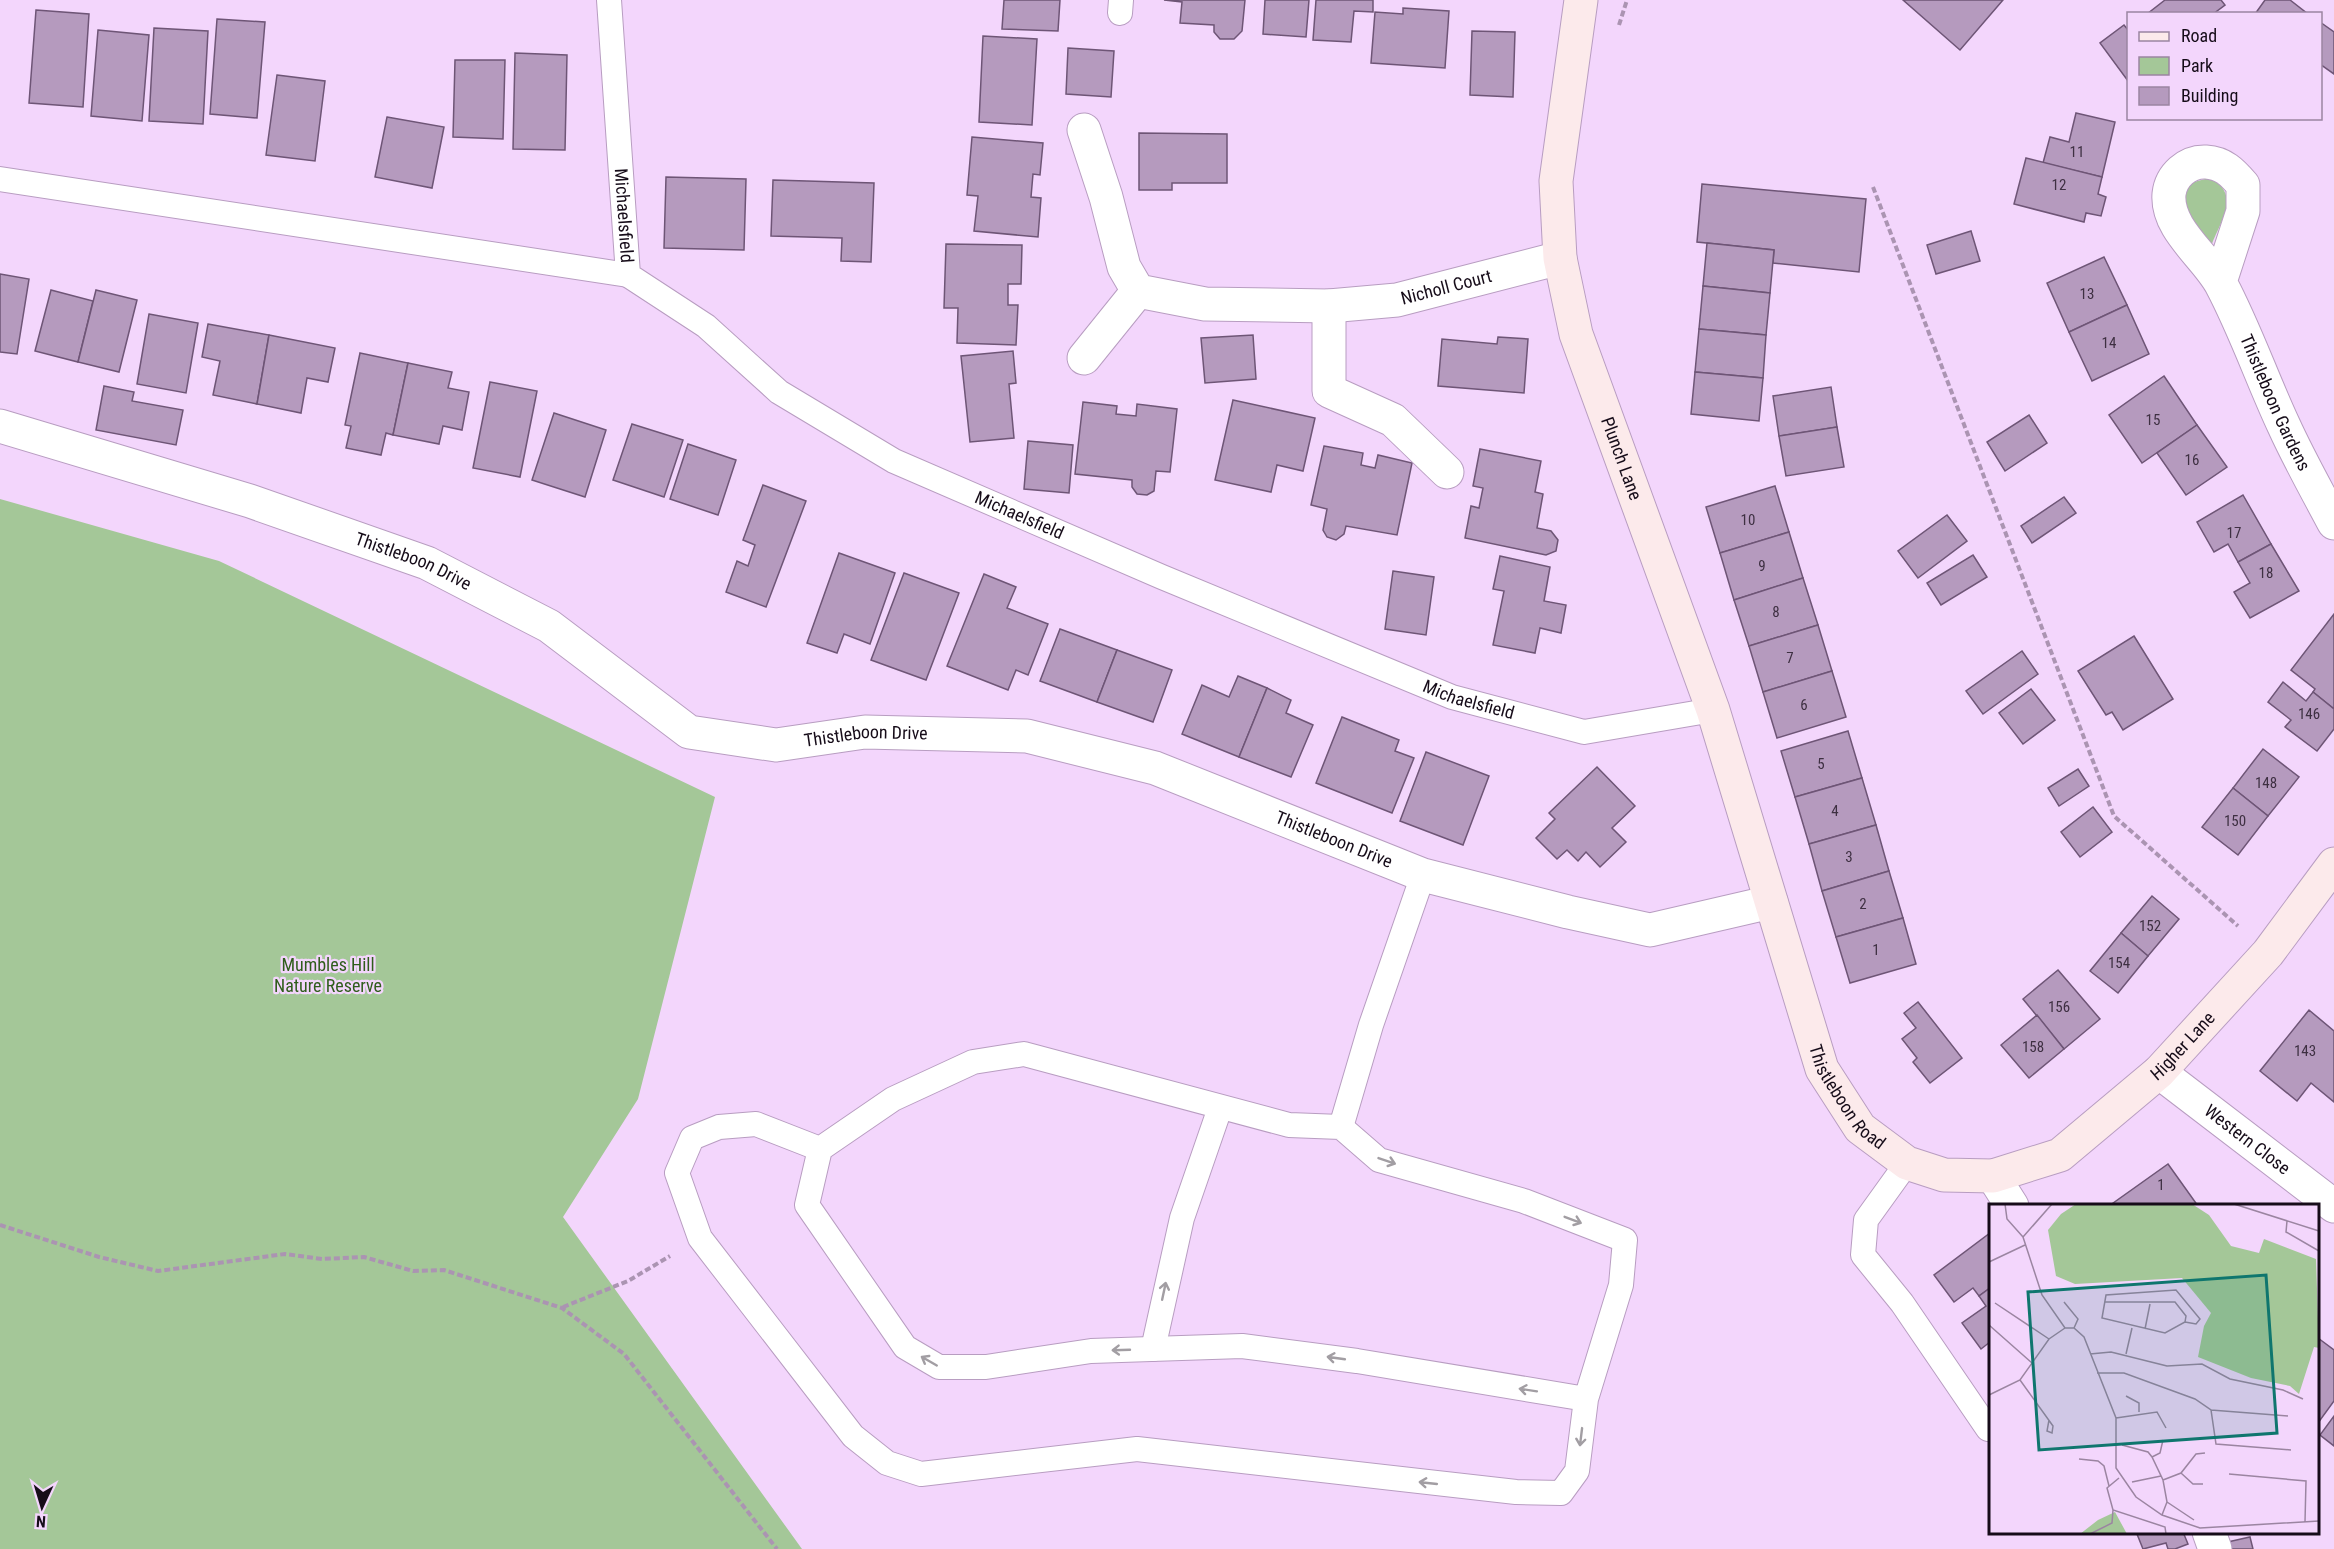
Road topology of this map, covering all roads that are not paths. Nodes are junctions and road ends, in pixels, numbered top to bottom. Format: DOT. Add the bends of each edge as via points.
graph roads {
  1 [pos="609,0"];
  2 [pos="1581,0"];
  3 [pos="1084,130"];
  4 [pos="0,179"];
  5 [pos="1560,258"];
  6 [pos="628,275"];
  7 [pos="2220,282"];
  8 [pos="1138,291"];
  9 [pos="1329,306"];
  10 [pos="1084,358"];
  11 [pos="0,426"];
  12 [pos="1447,472"];
  13 [pos="2334,523"];
  14 [pos="1713,710"];
  15 [pos="2334,864"];
  16 [pos="1423,875"];
  17 [pos="1771,902"];
  18 [pos="2159,1072"];
  19 [pos="1220,1107"];
  20 [pos="1341,1127"];
  21 [pos="820,1149"];
  22 [pos="1907,1163"];
  23 [pos="1993,1176"];
  24 [pos="2011,1204"];
  25 [pos="2334,1206"];
  26 [pos="1153,1349"];
  27 [pos="1586,1399"];
  28 [pos="1988,1429"];
  29 [pos="2209,1534"];
  30 [pos="2215,1549"];
  1 -- 6 [label="lane, Michaelsfield"];
  2 -- 5 [label="street, Plunch Lane" via="1556,181"];
  3 -- 8 [label="street" via="1107,196 1124,267"];
  4 -- 6 [label="lane"];
  5 -- 9 [label="street, Nicholl Court" via="1396,300"];
  5 -- 14 [label="street, Plunch Lane" via="1576,334"];
  6 -- 14 [label="lane, Michaelsfield" via="706,326 779,392 894,461 1452,697 1584,732"];
  7 -- 13 [label="street, Thistleboon Gardens" via="2284,427"];
  8 -- 9 [label="street, Nicholl Court" via="1205,304"];
  8 -- 10 [label="street"];
  9 -- 12 [label="street" via="1329,391 1393,420"];
  11 -- 16 [label="street, Thistleboon Drive" via="250,501 427,564 549,626 689,732 776,746 865,732 1027,736 1155,768"];
  14 -- 17 [label="street, Plunch Lane"];
  15 -- 18 [label="street, Higher Lane" via="2268,953"];
  16 -- 17 [label="street, Thistleboon Drive" via="1650,930"];
  16 -- 20 [label="lane" via="1371,1024"];
  17 -- 22 [label="street, Thistleboon Road" via="1822,1069 1860,1128"];
  18 -- 23 [label="street, Higher Lane" via="2061,1155"];
  18 -- 25 [label="street, Western Close"];
  19 -- 20 [label="lane" via="1289,1125"];
  19 -- 21 [label="lane" via="1024,1054 973,1062 893,1099"];
  26 -- 19 [label="lane, one-way" via="1182,1218"];
  20 -- 27 [label="lane, one-way" via="1379,1160 1524,1202 1624,1240 1621,1284"];
  26 -- 21 [label="lane, one-way" via="1091,1351 986,1367 939,1367 905,1347 807,1204"];
  27 -- 21 [label="lane, one-way" via="1577,1471 1561,1493 1516,1492 1137,1449 921,1474 887,1463 853,1436 700,1238 677,1173 692,1138 719,1127 756,1124"];
  22 -- 23 [label="street, Thistleboon Road" via="1944,1175"];
  22 -- 28 [label="lane" via="1866,1220 1863,1255 1902,1303"];
  23 -- 24 [label="street"];
  27 -- 26 [label="lane, one-way" via="1242,1346"];
  29 -- 30 [label="street"];
}
